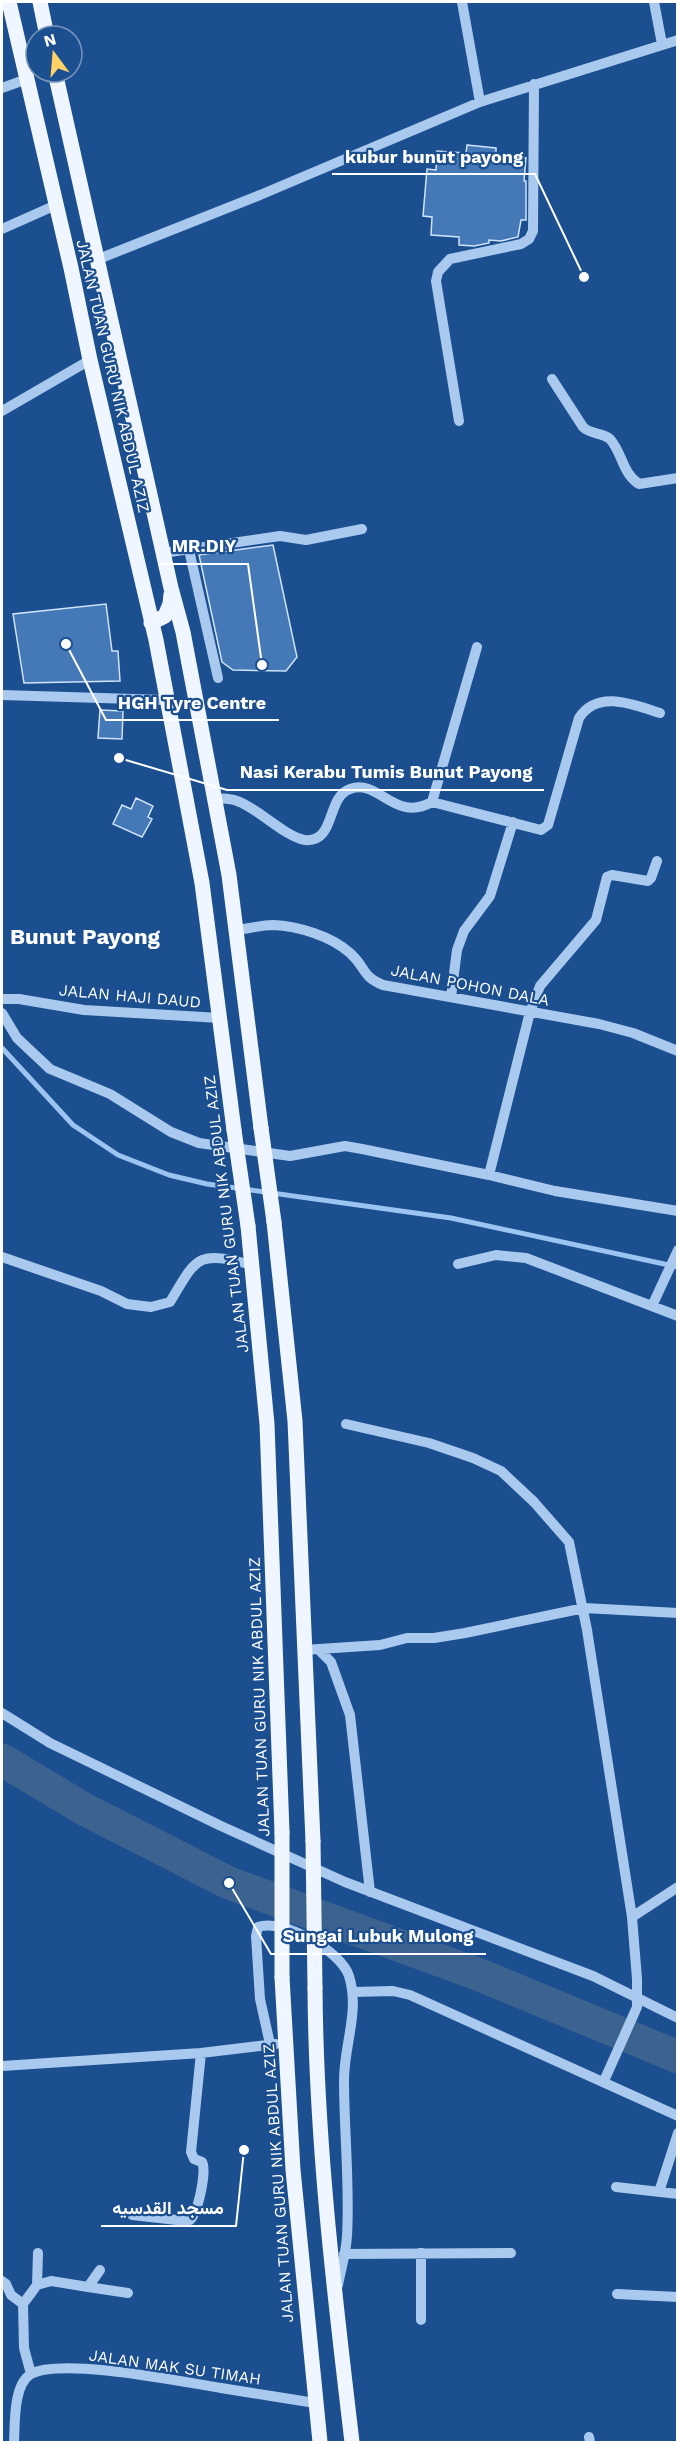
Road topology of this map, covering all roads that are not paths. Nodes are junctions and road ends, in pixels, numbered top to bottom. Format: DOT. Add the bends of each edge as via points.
graph roads {
  1 [pos="9,2"];
  2 [pos="40,2"];
  3 [pos="462,2"];
  4 [pos="654,2"];
  5 [pos="45,24"];
  6 [pos="678,40"];
  7 [pos="662,44"];
  8 [pos="24,66"];
  9 [pos="24,80"];
  10 [pos="28,84"];
  11 [pos="58,84"];
  12 [pos="534,84"];
  13 [pos="2,88"];
  14 [pos="480,102"];
  15 [pos="56,205"];
  16 [pos="2,229"];
  17 [pos="96,260"];
  18 [pos="90,360"];
  19 [pos="552,379"];
  20 [pos="2,411"];
  21 [pos="459,421"];
  22 [pos="678,478"];
  23 [pos="362,529"];
  24 [pos="189,550"];
  25 [pos="163,553"];
  26 [pos="171,588"];
  27 [pos="151,623"];
  28 [pos="477,647"];
  29 [pos="218,678"];
  30 [pos="2,695"];
  31 [pos="167,700"];
  32 [pos="660,713"];
  33 [pos="214,798"];
  34 [pos="432,802"];
  35 [pos="513,822"];
  36 [pos="657,861"];
  37 [pos="236,930"];
  38 [pos="452,998"];
  39 [pos="2,999"];
  40 [pos="530,1012"];
  41 [pos="2,1013"];
  42 [pos="220,1018"];
  43 [pos="678,1051"];
  44 [pos="489,1175"];
  45 [pos="678,1211"];
  46 [pos="678,1250"];
  47 [pos="2,1257"];
  48 [pos="458,1264"];
  49 [pos="252,1265"];
  50 [pos="652,1306"];
  51 [pos="678,1316"];
  52 [pos="346,1424"];
  53 [pos="584,1608"];
  54 [pos="678,1613"];
  55 [pos="311,1649"];
  56 [pos="2,1713"];
  57 [pos="678,1887"];
  58 [pos="370,1892"];
  59 [pos="632,1917"];
  60 [pos="352,1992"];
  61 [pos="638,2002"];
  62 [pos="678,2018"];
  63 [pos="278,2044"];
  64 [pos="201,2053"];
  65 [pos="2,2066"];
  66 [pos="604,2081"];
  67 [pos="678,2116"];
  68 [pos="678,2133"];
  69 [pos="616,2187"];
  70 [pos="659,2192"];
  71 [pos="678,2194"];
  72 [pos="132,2215"];
  73 [pos="38,2253"];
  74 [pos="422,2253"];
  75 [pos="511,2253"];
  76 [pos="344,2254"];
  77 [pos="100,2270"];
  78 [pos="2,2281"];
  79 [pos="37,2285"];
  80 [pos="88,2287"];
  81 [pos="128,2293"];
  82 [pos="336,2294"];
  83 [pos="617,2294"];
  84 [pos="678,2297"];
  85 [pos="18,2301"];
  86 [pos="421,2320"];
  87 [pos="31,2374"];
  88 [pos="315,2403"];
  89 [pos="14,2442"];
  90 [pos="320,2442"];
  91 [pos="352,2442"];
  1 -- 8 [label="main road, JALAN TUAN GURU NIK ABDUL AZIZ"];
  2 -- 5 [label="main road"];
  3 -- 14 [label="street"];
  4 -- 7 [label="street"];
  6 -- 7 [label="street"];
  7 -- 12 [label="street"];
  9 -- 13 [label="street"];
  10 -- 15 [label="main road, JALAN TUAN GURU NIK ABDUL AZIZ"];
  11 -- 17 [label="main road, JALAN TUAN GURU NIK ABDUL AZIZ"];
  12 -- 14 [label="street"];
  12 -- 21 [label="street" via="533,231 529,239 450,259 438,272 436,281"];
  14 -- 17 [label="street"];
  15 -- 16 [label="street"];
  15 -- 18 [label="main road, JALAN TUAN GURU NIK ABDUL AZIZ"];
  17 -- 25 [label="main road, JALAN TUAN GURU NIK ABDUL AZIZ"];
  18 -- 20 [label="street"];
  18 -- 27 [label="main road, JALAN TUAN GURU NIK ABDUL AZIZ"];
  19 -- 22 [label="street" via="583,427 609,439 630,478 639,484"];
  23 -- 24 [label="street" via="306,540 280,536"];
  24 -- 25 [label="street"];
  24 -- 29 [label="street"];
  25 -- 26 [label="main road, JALAN TUAN GURU NIK ABDUL AZIZ"];
  26 -- 27 [label="main road" via="168,611 161,620"];
  26 -- 33 [label="main road, JALAN TUAN GURU NIK ABDUL AZIZ"];
  27 -- 31 [label="main road, JALAN TUAN GURU NIK ABDUL AZIZ"];
  28 -- 34 [label="street"];
  30 -- 31 [label="street"];
  31 -- 42 [label="main road, JALAN TUAN GURU NIK ABDUL AZIZ" via="202,883"];
  32 -- 35 [label="street" via="621,701 594,703 585,709 548,825 536,830"];
  33 -- 34 [label="street" via="239,801 307,840 326,830 338,796 351,788 367,789 405,808 415,809"];
  33 -- 37 [label="main road, JALAN TUAN GURU NIK ABDUL AZIZ"];
  34 -- 35 [label="street"];
  35 -- 38 [label="street" via="490,896 464,931 457,950"];
  36 -- 40 [label="street" via="648,880 606,877 596,920 540,986"];
  37 -- 38 [label="street, JALAN POHON DALA" via="272,925 296,929 348,951 369,979"];
  37 -- 55 [label="main road, JALAN TUAN GURU NIK ABDUL AZIZ, bridge" via="295,1421"];
  38 -- 40 [label="street, JALAN POHON DALA"];
  39 -- 42 [label="street, JALAN HAJI DAUD" via="84,1010"];
  40 -- 43 [label="street, JALAN POHON DALA" via="599,1024"];
  40 -- 44 [label="street"];
  41 -- 44 [label="street" via="17,1038 50,1069 110,1094 171,1132 199,1143 290,1156 345,1146"];
  42 -- 49 [label="main road, JALAN TUAN GURU NIK ABDUL AZIZ, bridge"];
  44 -- 45 [label="street" via="555,1191"];
  46 -- 50 [label="street"];
  47 -- 49 [label="street" via="101,1290 127,1304 151,1307 170,1302 200,1260 218,1257"];
  48 -- 50 [label="street" via="496,1255 526,1258"];
  49 -- 63 [label="main road, JALAN TUAN GURU NIK ABDUL AZIZ, bridge" via="267,1424 282,1832"];
  50 -- 51 [label="street"];
  52 -- 53 [label="street" via="429,1443 501,1471 569,1542"];
  53 -- 54 [label="street"];
  53 -- 55 [label="street" via="434,1638"];
  53 -- 59 [label="street"];
  55 -- 58 [label="street" via="334,1669 350,1715"];
  55 -- 82 [label="main road, JALAN TUAN GURU NIK ABDUL AZIZ, bridge" via="317,2102"];
  56 -- 58 [label="street" via="50,1743 221,1826"];
  57 -- 59 [label="street"];
  58 -- 61 [label="street" via="593,1976"];
  59 -- 61 [label="street"];
  60 -- 63 [label="street" via="348,1973 322,1946 290,1931 266,1924 258,1927 260,1999"];
  60 -- 66 [label="street" via="393,1990 410,1995"];
  60 -- 76 [label="street" via="344,2078 348,2214"];
  61 -- 62 [label="street"];
  61 -- 66 [label="street"];
  63 -- 64 [label="street"];
  63 -- 88 [label="main road, JALAN TUAN GURU NIK ABDUL AZIZ"];
  64 -- 65 [label="street"];
  64 -- 72 [label="street" via="191,2152 205,2170 195,2214 186,2221"];
  66 -- 67 [label="street"];
  68 -- 70 [label="street"];
  69 -- 70 [label="street"];
  70 -- 71 [label="street"];
  73 -- 79 [label="street"];
  74 -- 75 [label="street"];
  74 -- 76 [label="street"];
  74 -- 86 [label="street"];
  76 -- 82 [label="street"];
  77 -- 80 [label="street"];
  78 -- 85 [label="street"];
  79 -- 80 [label="street" via="51,2281"];
  79 -- 85 [label="street"];
  80 -- 81 [label="street"];
  82 -- 91 [label="main road, JALAN TUAN GURU NIK ABDUL AZIZ"];
  83 -- 84 [label="street"];
  85 -- 87 [label="street"];
  87 -- 88 [label="street, JALAN MAK SU TIMAH" via="54,2368 118,2371"];
  87 -- 89 [label="street" via="21,2384 17,2398"];
  88 -- 90 [label="main road, JALAN TUAN GURU NIK ABDUL AZIZ"];
}
